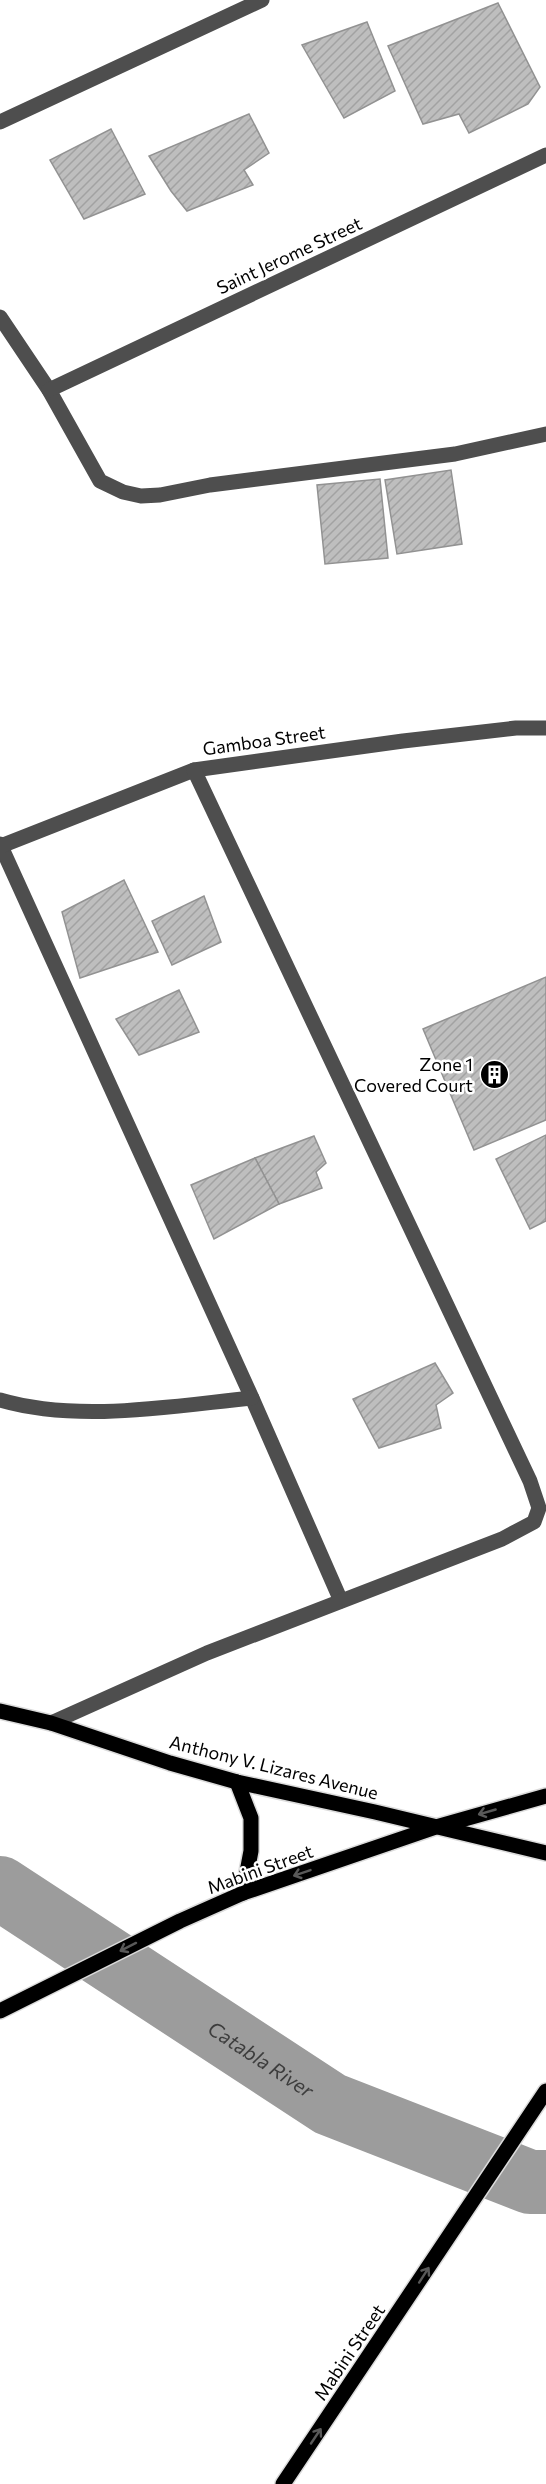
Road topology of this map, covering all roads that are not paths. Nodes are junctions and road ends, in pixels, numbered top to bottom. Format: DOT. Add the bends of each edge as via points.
graph roads {
  1 [pos="262,0"];
  2 [pos="0,122"];
  3 [pos="546,156"];
  4 [pos="0,317"];
  5 [pos="49,390"];
  6 [pos="546,434"];
  7 [pos="546,728"];
  8 [pos="194,770"];
  9 [pos="1,845"];
  10 [pos="252,1398"];
  11 [pos="0,1400"];
  12 [pos="341,1600"];
  13 [pos="0,1712"];
  14 [pos="51,1724"];
  15 [pos="237,1782"];
  16 [pos="545,1797"];
  17 [pos="436,1827"];
  18 [pos="546,1853"];
  19 [pos="243,1893"];
  20 [pos="0,2011"];
  21 [pos="546,2091"];
  22 [pos="283,2484"];
  1 -- 2 [label="street"];
  3 -- 5 [label="street, Saint Jerome Street"];
  4 -- 5 [label="street"];
  5 -- 6 [label="street" via="100,481 141,496 455,454"];
  7 -- 8 [label="street, Gamboa Street" via="414,740"];
  8 -- 9 [label="street, Gamboa Street"];
  8 -- 12 [label="street" via="530,1481 539,1508 534,1522 527,1527"];
  9 -- 10 [label="street"];
  10 -- 11 [label="street" via="69,1411"];
  10 -- 12 [label="street"];
  12 -- 14 [label="street" via="207,1653"];
  13 -- 14 [label="main road, Anthony V. Lizares Avenue"];
  14 -- 15 [label="main road, Anthony V. Lizares Avenue"];
  15 -- 17 [label="main road, Anthony V. Lizares Avenue"];
  15 -- 19 [label="main road" via="251,1818 251,1851"];
  16 -- 17 [label="main road, Mabini Street, one-way"];
  17 -- 18 [label="main road, Anthony V. Lizares Avenue"];
  17 -- 19 [label="main road, Mabini Street, one-way"];
  19 -- 20 [label="main road, Mabini Street, one-way" via="180,1920"];
  22 -- 21 [label="main road, Mabini Street, one-way"];
}
